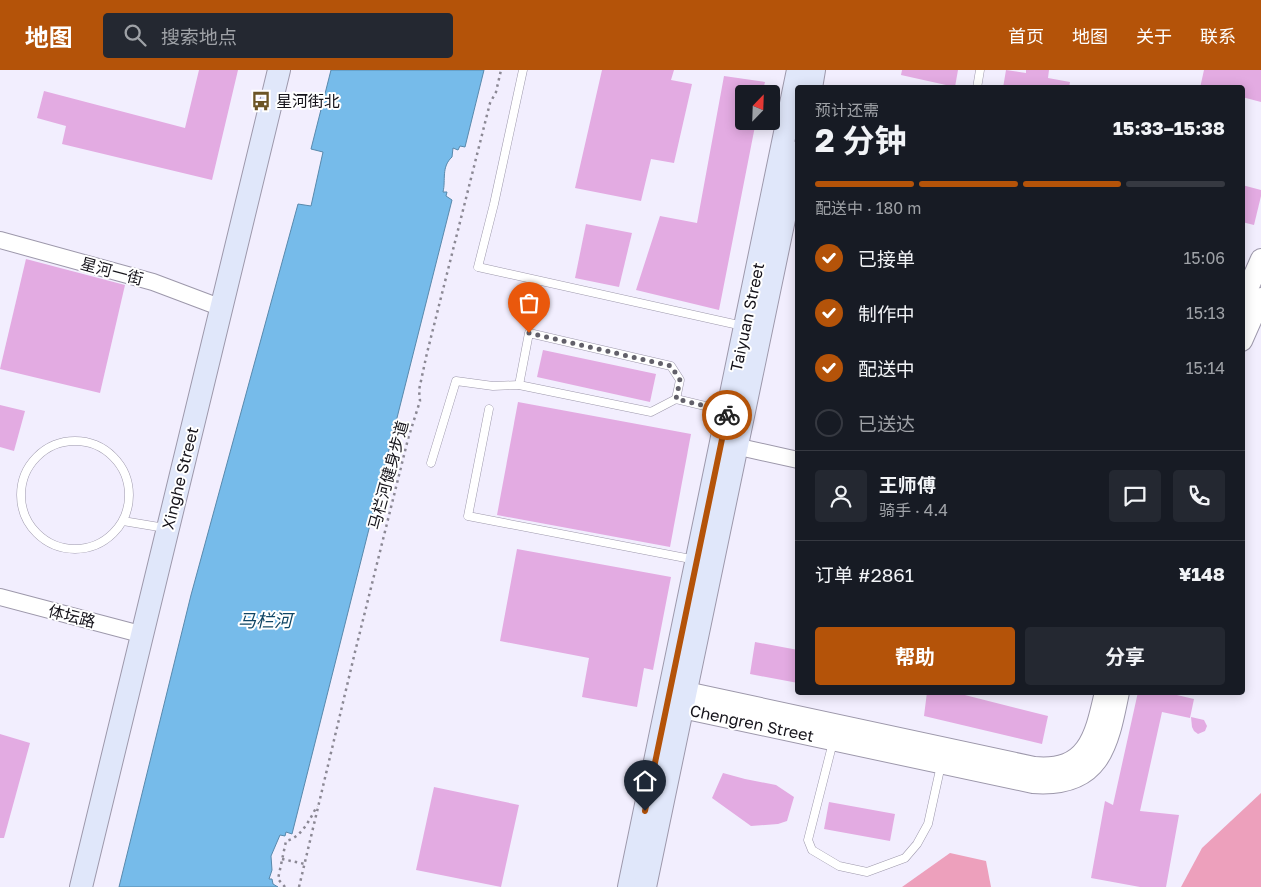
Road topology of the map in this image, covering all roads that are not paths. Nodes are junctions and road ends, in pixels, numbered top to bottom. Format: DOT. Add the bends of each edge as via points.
graph roads {
  1 [pos="279,70"];
  2 [pos="523,70"];
  3 [pos="798,70"];
  4 [pos="814,70"];
  5 [pos="980,70"];
  6 [pos="797,85"];
  7 [pos="812,85"];
  8 [pos="978,85"];
  9 [pos="795,105"];
  10 [pos="795,160"];
  11 [pos="789,175"];
  12 [pos="0,240"];
  13 [pos="1255,270"];
  14 [pos="1245,295"];
  15 [pos="1261,298"];
  16 [pos="222,308"];
  17 [pos="753,328"];
  18 [pos="1245,334"];
  19 [pos="519,385"];
  20 [pos="676,399"];
  21 [pos="490,409"];
  22 [pos="735,413"];
  23 [pos="729,445"];
  24 [pos="795,459"];
  25 [pos="431,463"];
  26 [pos="123,521"];
  27 [pos="168,529"];
  28 [pos="705,562"];
  29 [pos="0,597"];
  30 [pos="144,634"];
  31 [pos="1103,695"];
  32 [pos="1118,695"];
  33 [pos="679,699"];
  34 [pos="834,740"];
  35 [pos="943,756"];
  36 [pos="81,887"];
  37 [pos="629,887"];
  38 [pos="645,887"];
  1 -- 16 [label="main road, Xinghe Street"];
  2 -- 17 [label="lane" via="478,267"];
  3 -- 6 [label="main road, Taiyuan Street"];
  4 -- 7 [label="main road"];
  5 -- 8 [label="lane"];
  9 -- 11 [label="main road, Taiyuan Street"];
  10 -- 11 [label="main road, Taiyuan Street"];
  11 -- 17 [label="main road, Taiyuan Street"];
  12 -- 16 [label="street, 星河一街" via="153,282"];
  13 -- 14 [label="street"];
  15 -- 18 [label="street"];
  16 -- 27 [label="main road, Xinghe Street"];
  17 -- 22 [label="main road, Taiyuan Street"];
  19 -- 20 [label="lane" via="651,412"];
  19 -- 20 [label="lane" via="529,333 671,366 680,380"];
  19 -- 25 [label="lane" via="493,386 456,381"];
  20 -- 22 [label="lane"];
  21 -- 28 [label="lane" via="468,516"];
  22 -- 23 [label="main road, Taiyuan Street"];
  23 -- 24 [label="street"];
  23 -- 28 [label="main road, Taiyuan Street"];
  26 -- 26 [label="lane" via="112,535 96,545 79,549 61,547 45,540 32,527 24,511 21,494 24,476 33,461 47,449 63,442 81,441 98,446 113,456 129,487 129,504"];
  26 -- 27 [label="lane"];
  27 -- 30 [label="main road, Xinghe Street"];
  28 -- 33 [label="main road, Taiyuan Street"];
  29 -- 30 [label="street, 体坛路"];
  30 -- 36 [label="main road, Xinghe Street"];
  31 -- 35 [label="street, Chengren Street" via="1094,736 1084,751 1059,766 1045,768"];
  32 -- 35 [label="street, Chengren Street" via="1104,749 1085,772 1069,780 1050,784 1033,782"];
  33 -- 34 [label="street, Chengren Street"];
  33 -- 35 [label="street, Chengren Street"];
  33 -- 37 [label="main road, Taiyuan Street"];
  33 -- 38 [label="main road, Taiyuan Street"];
  34 -- 35 [label="street, Chengren Street"];
  34 -- 35 [label="lane" via="808,840 812,850 839,866 867,872 905,858 917,844 928,824"];
}
